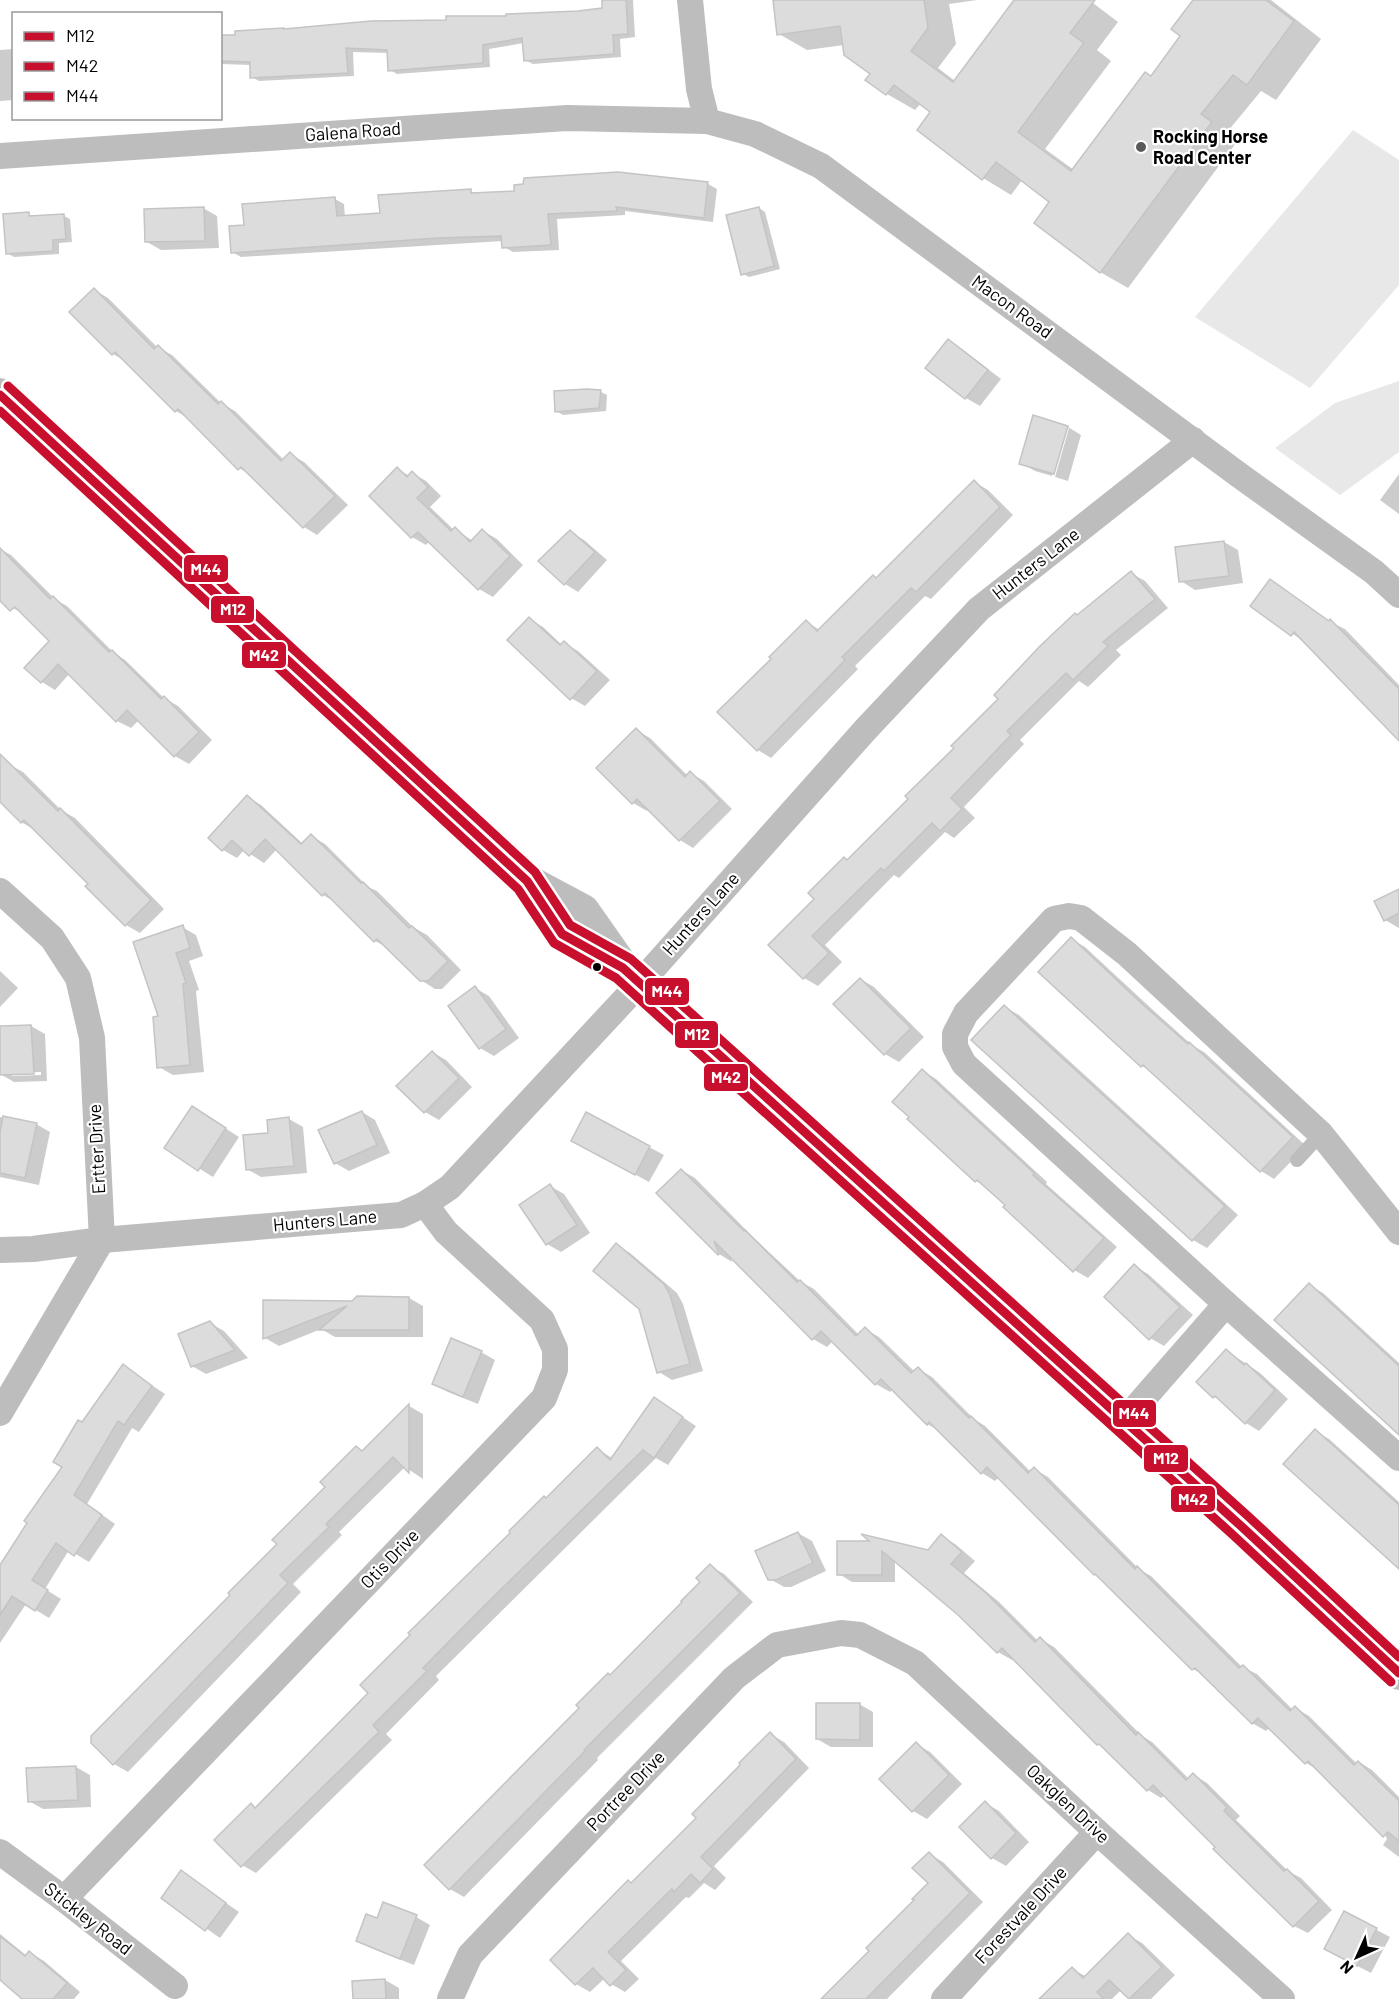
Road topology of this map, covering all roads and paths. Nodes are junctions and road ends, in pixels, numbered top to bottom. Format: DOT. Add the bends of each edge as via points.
graph roads {
  1 [pos="690,0"];
  2 [pos="707,122"];
  3 [pos="0,156"];
  4 [pos="0,395"];
  5 [pos="1193,440"];
  6 [pos="1399,595"];
  7 [pos="0,891"];
  8 [pos="632,975"];
  9 [pos="1321,1134"];
  10 [pos="1297,1160"];
  11 [pos="425,1204"];
  12 [pos="1399,1232"];
  13 [pos="102,1240"];
  14 [pos="0,1250"];
  15 [pos="1226,1304"];
  16 [pos="0,1413"];
  17 [pos="1124,1421"];
  18 [pos="1399,1458"];
  19 [pos="841,1633"];
  20 [pos="1399,1673"];
  21 [pos="1097,1832"];
  22 [pos="0,1852"];
  23 [pos="64,1899"];
  24 [pos="175,1986"];
  25 [pos="450,1999"];
  26 [pos="944,1999"];
  27 [pos="1282,1999"];
  1 -- 2 [label="street" via="699,89"];
  2 -- 3 [label="street, Galena Road" via="567,118"];
  2 -- 5 [label="street, Macon Road" via="755,134 821,166"];
  4 -- 8 [label="main road" via="527,881 562,934"];
  5 -- 6 [label="street, Macon Road" via="1374,572"];
  5 -- 8 [label="street, Hunters Lane" via="979,609"];
  7 -- 13 [label="street, Ertter Drive" via="52,938 78,978 92,1038"];
  8 -- 11 [label="street, Hunters Lane" via="450,1187"];
  8 -- 17 [label="main road"];
  9 -- 10 [label="lane"];
  9 -- 12 [label="street"];
  9 -- 15 [label="street" via="1127,954 1081,918 1054,919 966,1013 955,1034 955,1047 964,1064"];
  11 -- 13 [label="street, Hunters Lane" via="401,1215"];
  11 -- 23 [label="street, Otis Drive" via="446,1232 542,1320 555,1349 555,1370 544,1398"];
  13 -- 14 [label="street, Hunters Lane"];
  13 -- 16 [label="street"];
  15 -- 17 [label="street"];
  15 -- 18 [label="street"];
  17 -- 20 [label="main road"];
  19 -- 21 [label="street, Oakglen Drive" via="860,1635 915,1663"];
  19 -- 25 [label="street, Portree Drive" via="777,1645 734,1678 470,1955"];
  21 -- 26 [label="street, Forestvale Drive"];
  21 -- 27 [label="street, Oakglen Drive"];
  22 -- 23 [label="street, Stickley Road"];
  23 -- 24 [label="street, Stickley Road"];
}
